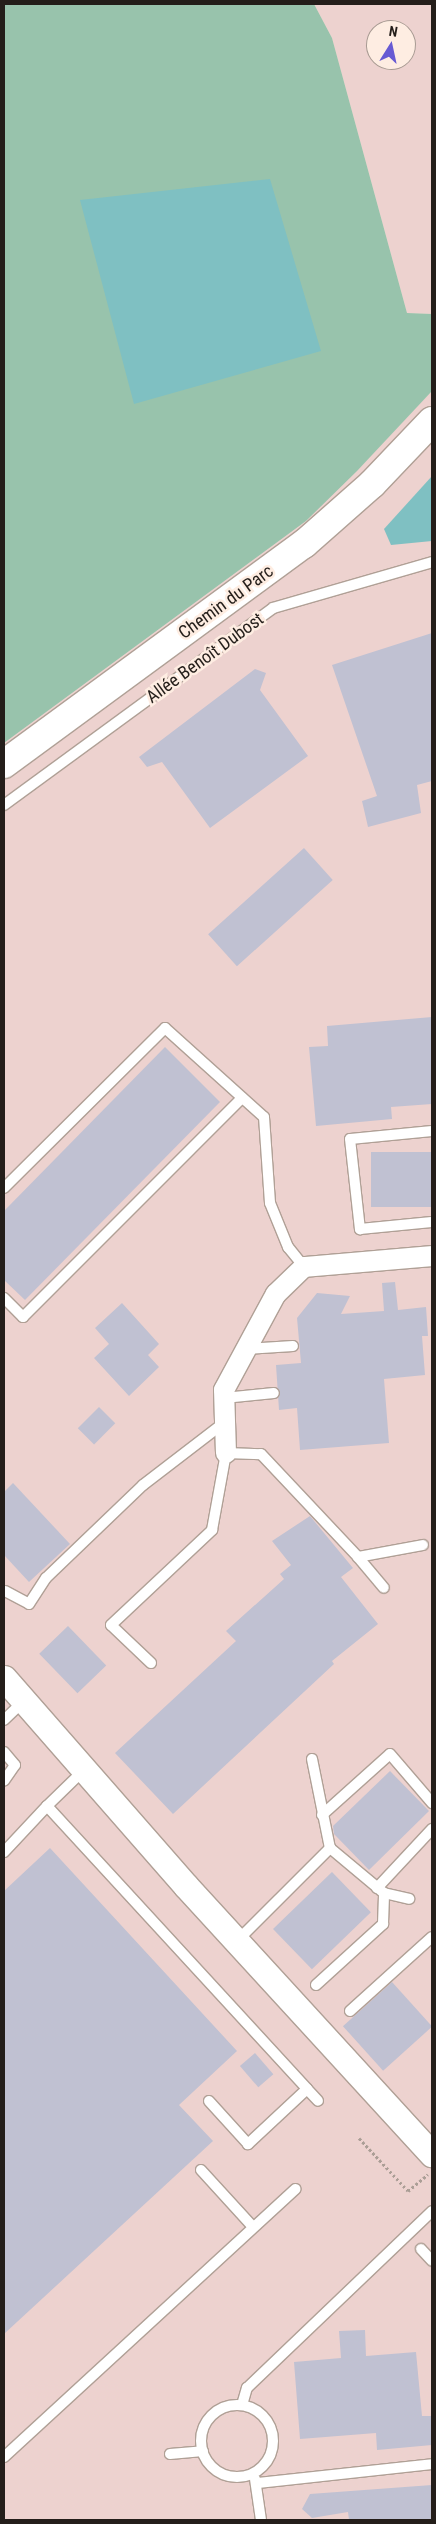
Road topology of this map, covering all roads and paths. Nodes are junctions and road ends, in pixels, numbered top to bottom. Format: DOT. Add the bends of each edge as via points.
graph roads {
  1 [pos="432,421"];
  2 [pos="432,562"];
  3 [pos="4,764"];
  4 [pos="4,805"];
  5 [pos="242,1098"];
  6 [pos="432,1131"];
  7 [pos="4,1188"];
  8 [pos="432,1222"];
  9 [pos="432,1256"];
  10 [pos="304,1267"];
  11 [pos="4,1298"];
  12 [pos="293,1346"];
  13 [pos="246,1349"];
  14 [pos="274,1393"];
  15 [pos="224,1398"];
  16 [pos="225,1422"];
  17 [pos="226,1453"];
  18 [pos="423,1546"];
  19 [pos="358,1557"];
  20 [pos="384,1588"];
  21 [pos="5,1591"];
  22 [pos="151,1663"];
  23 [pos="4,1678"];
  24 [pos="24,1701"];
  25 [pos="4,1720"];
  26 [pos="4,1752"];
  27 [pos="312,1759"];
  28 [pos="85,1770"];
  29 [pos="4,1781"];
  30 [pos="432,1803"];
  31 [pos="47,1806"];
  32 [pos="322,1815"];
  33 [pos="432,1830"];
  34 [pos="330,1848"];
  35 [pos="4,1852"];
  36 [pos="381,1891"];
  37 [pos="409,1899"];
  38 [pos="432,1937"];
  39 [pos="236,1942"];
  40 [pos="316,1985"];
  41 [pos="350,2012"];
  42 [pos="307,2089"];
  43 [pos="209,2101"];
  44 [pos="318,2101"];
  45 [pos="359,2138"];
  46 [pos="431,2163"];
  47 [pos="201,2170"];
  48 [pos="295,2189"];
  49 [pos="432,2211"];
  50 [pos="253,2227"];
  51 [pos="421,2248"];
  52 [pos="432,2261"];
  53 [pos="242,2405"];
  54 [pos="203,2452"];
  55 [pos="170,2454"];
  56 [pos="4,2458"];
  57 [pos="432,2464"];
  58 [pos="251,2474"];
  59 [pos="258,2483"];
  60 [pos="261,2520"];
  1 -- 3 [label="main road, Chemin du Parc" via="372,484 304,544"];
  2 -- 4 [label="lane, Allée Benoît Dubost" via="273,608"];
  5 -- 7 [label="lane" via="165,1028"];
  5 -- 10 [label="lane" via="264,1117 270,1203 288,1247"];
  5 -- 11 [label="lane" via="22,1317"];
  6 -- 8 [label="lane" via="350,1138 360,1229"];
  9 -- 10 [label="street"];
  10 -- 13 [label="street" via="276,1294"];
  12 -- 13 [label="lane"];
  13 -- 15 [label="street" via="224,1390"];
  14 -- 15 [label="lane"];
  15 -- 16 [label="street"];
  16 -- 17 [label="street"];
  16 -- 21 [label="lane" via="143,1485 46,1578 29,1604"];
  17 -- 19 [label="lane" via="260,1454"];
  17 -- 22 [label="lane" via="212,1530 111,1625"];
  18 -- 19 [label="lane"];
  19 -- 20 [label="lane"];
  23 -- 24 [label="street"];
  24 -- 25 [label="lane"];
  24 -- 28 [label="street"];
  26 -- 29 [label="lane" via="15,1765"];
  27 -- 32 [label="lane"];
  28 -- 31 [label="lane"];
  28 -- 39 [label="street"];
  30 -- 32 [label="lane" via="390,1754"];
  31 -- 35 [label="lane"];
  31 -- 42 [label="lane"];
  32 -- 34 [label="lane"];
  33 -- 36 [label="lane"];
  34 -- 36 [label="lane"];
  34 -- 39 [label="lane"];
  36 -- 37 [label="lane"];
  36 -- 40 [label="lane" via="383,1924"];
  38 -- 41 [label="lane"];
  39 -- 46 [label="street"];
  42 -- 43 [label="lane" via="248,2144"];
  42 -- 44 [label="lane"];
  45 -- 46 [label="path" via="408,2191"];
  47 -- 50 [label="lane"];
  48 -- 50 [label="lane"];
  49 -- 53 [label="lane" via="247,2388"];
  50 -- 56 [label="lane"];
  51 -- 52 [label="lane"];
  53 -- 54 [label="lane" via="230,2406 210,2418 201,2439"];
  53 -- 58 [label="lane" via="263,2416 273,2436 269,2459"];
  54 -- 55 [label="lane"];
  54 -- 58 [label="lane" via="212,2466 228,2475"];
  57 -- 59 [label="lane"];
  58 -- 59 [label="lane"];
  59 -- 60 [label="lane"];
}
